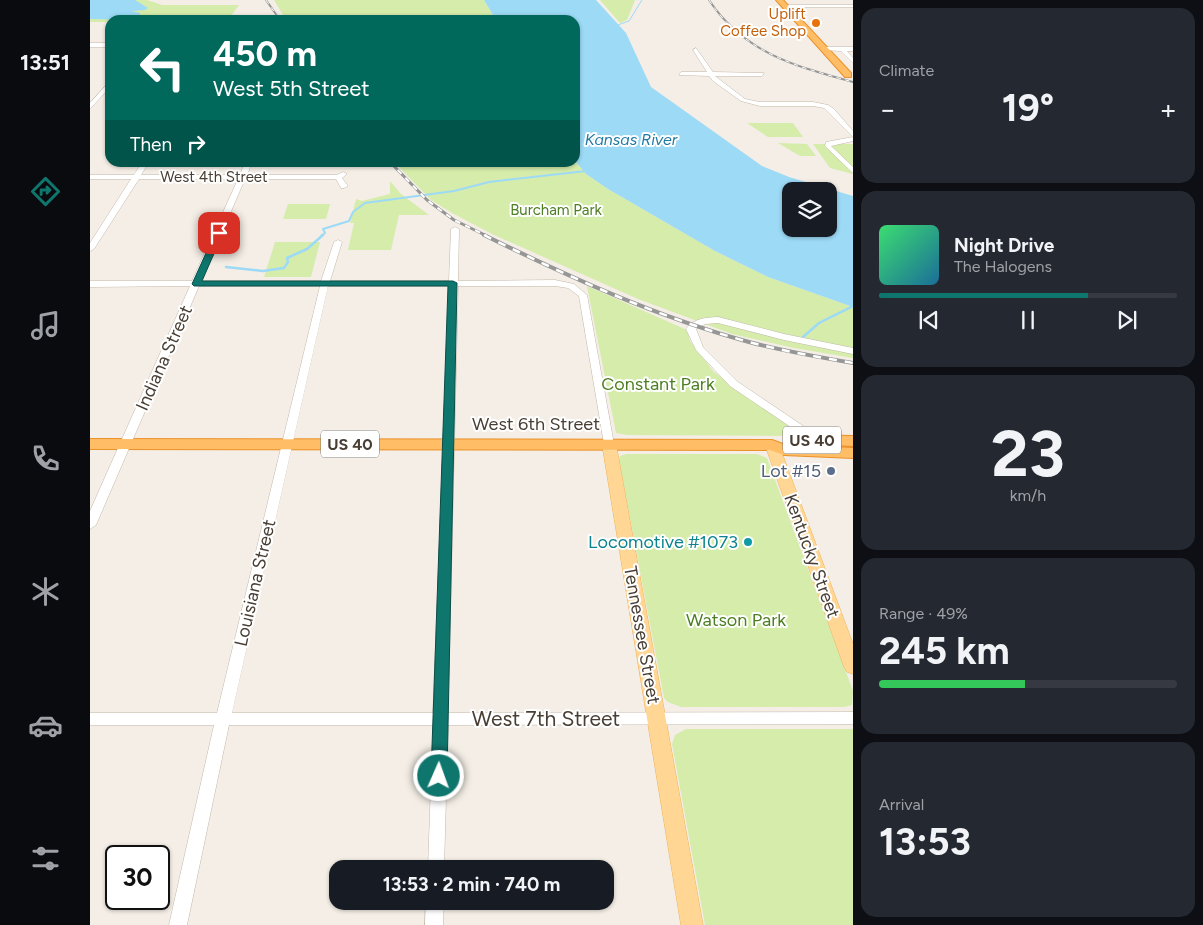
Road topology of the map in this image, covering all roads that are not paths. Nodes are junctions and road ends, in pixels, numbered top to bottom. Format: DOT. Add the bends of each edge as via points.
graph roads {
  1 [pos="781,3"];
  2 [pos="853,6"];
  3 [pos="90,45"];
  4 [pos="105,45"];
  5 [pos="824,49"];
  6 [pos="842,49"];
  7 [pos="853,49"];
  8 [pos="696,50"];
  9 [pos="853,61"];
  10 [pos="681,74"];
  11 [pos="711,74"];
  12 [pos="762,74"];
  13 [pos="848,76"];
  14 [pos="105,88"];
  15 [pos="92,101"];
  16 [pos="102,101"];
  17 [pos="90,107"];
  18 [pos="853,137"];
  19 [pos="143,167"];
  20 [pos="247,167"];
  21 [pos="853,171"];
  22 [pos="243,177"];
  23 [pos="90,178"];
  24 [pos="136,178"];
  25 [pos="344,186"];
  26 [pos="454,229"];
  27 [pos="338,242"];
  28 [pos="90,249"];
  29 [pos="325,283"];
  30 [pos="453,283"];
  31 [pos="90,284"];
  32 [pos="197,284"];
  33 [pos="853,351"];
  34 [pos="817,440"];
  35 [pos="853,441"];
  36 [pos="90,444"];
  37 [pos="126,444"];
  38 [pos="288,444"];
  39 [pos="448,444"];
  40 [pos="610,444"];
  41 [pos="772,445"];
  42 [pos="853,453"];
  43 [pos="90,525"];
  44 [pos="853,667"];
  45 [pos="440,718"];
  46 [pos="656,718"];
  47 [pos="853,718"];
  48 [pos="90,719"];
  49 [pos="223,719"];
  50 [pos="436,860"];
  51 [pos="435,910"];
  52 [pos="178,925"];
  53 [pos="434,925"];
  54 [pos="692,925"];
  1 -- 2 [label="street"];
  1 -- 5 [label="highway"];
  3 -- 4 [label="street"];
  5 -- 6 [label="street"];
  5 -- 13 [label="highway"];
  6 -- 7 [label="street"];
  6 -- 9 [label="street"];
  8 -- 11 [label="street"];
  10 -- 11 [label="street"];
  11 -- 12 [label="street"];
  11 -- 18 [label="street" via="717,82 754,103 824,106 832,110"];
  14 -- 15 [label="street"];
  15 -- 16 [label="street"];
  15 -- 17 [label="street"];
  18 -- 21 [label="street" via="828,143"];
  19 -- 24 [label="street"];
  20 -- 22 [label="street, Indiana Street"];
  22 -- 24 [label="street, West 4th Street"];
  22 -- 25 [label="street, West 4th Street" via="340,176"];
  22 -- 32 [label="street, Indiana Street"];
  23 -- 24 [label="street, West 4th Street"];
  24 -- 28 [label="street"];
  26 -- 30 [label="street"];
  27 -- 29 [label="street, Louisiana Street"];
  29 -- 30 [label="street"];
  29 -- 32 [label="street"];
  29 -- 38 [label="street, Louisiana Street"];
  30 -- 39 [label="street"];
  30 -- 40 [label="street, Tennessee Street" via="554,283 576,288 583,295"];
  31 -- 32 [label="street"];
  32 -- 37 [label="street, Indiana Street"];
  33 -- 34 [label="street" via="718,320 702,321 691,329 699,348 734,384"];
  34 -- 35 [label="highway, West 6th Street / US 40"];
  34 -- 41 [label="highway, West 6th Street / US 40" via="780,440"];
  36 -- 37 [label="highway, West 6th Street / US 40"];
  37 -- 38 [label="highway, West 6th Street / US 40"];
  37 -- 43 [label="street, Indiana Street"];
  38 -- 39 [label="highway, West 6th Street / US 40"];
  38 -- 49 [label="street, Louisiana Street"];
  39 -- 40 [label="highway, West 6th Street / US 40"];
  39 -- 45 [label="street"];
  40 -- 41 [label="highway, West 6th Street / US 40"];
  40 -- 46 [label="main road, Tennessee Street"];
  41 -- 42 [label="highway, West 6th Street / US 40" via="784,450"];
  41 -- 44 [label="main road, Kentucky Street"];
  45 -- 46 [label="street, West 7th Street"];
  45 -- 49 [label="street, West 7th Street"];
  45 -- 50 [label="street"];
  46 -- 47 [label="street, West 7th Street"];
  46 -- 54 [label="main road, Tennessee Street"];
  48 -- 49 [label="street, West 7th Street"];
  49 -- 52 [label="street, Louisiana Street"];
  51 -- 53 [label="street"];
}
